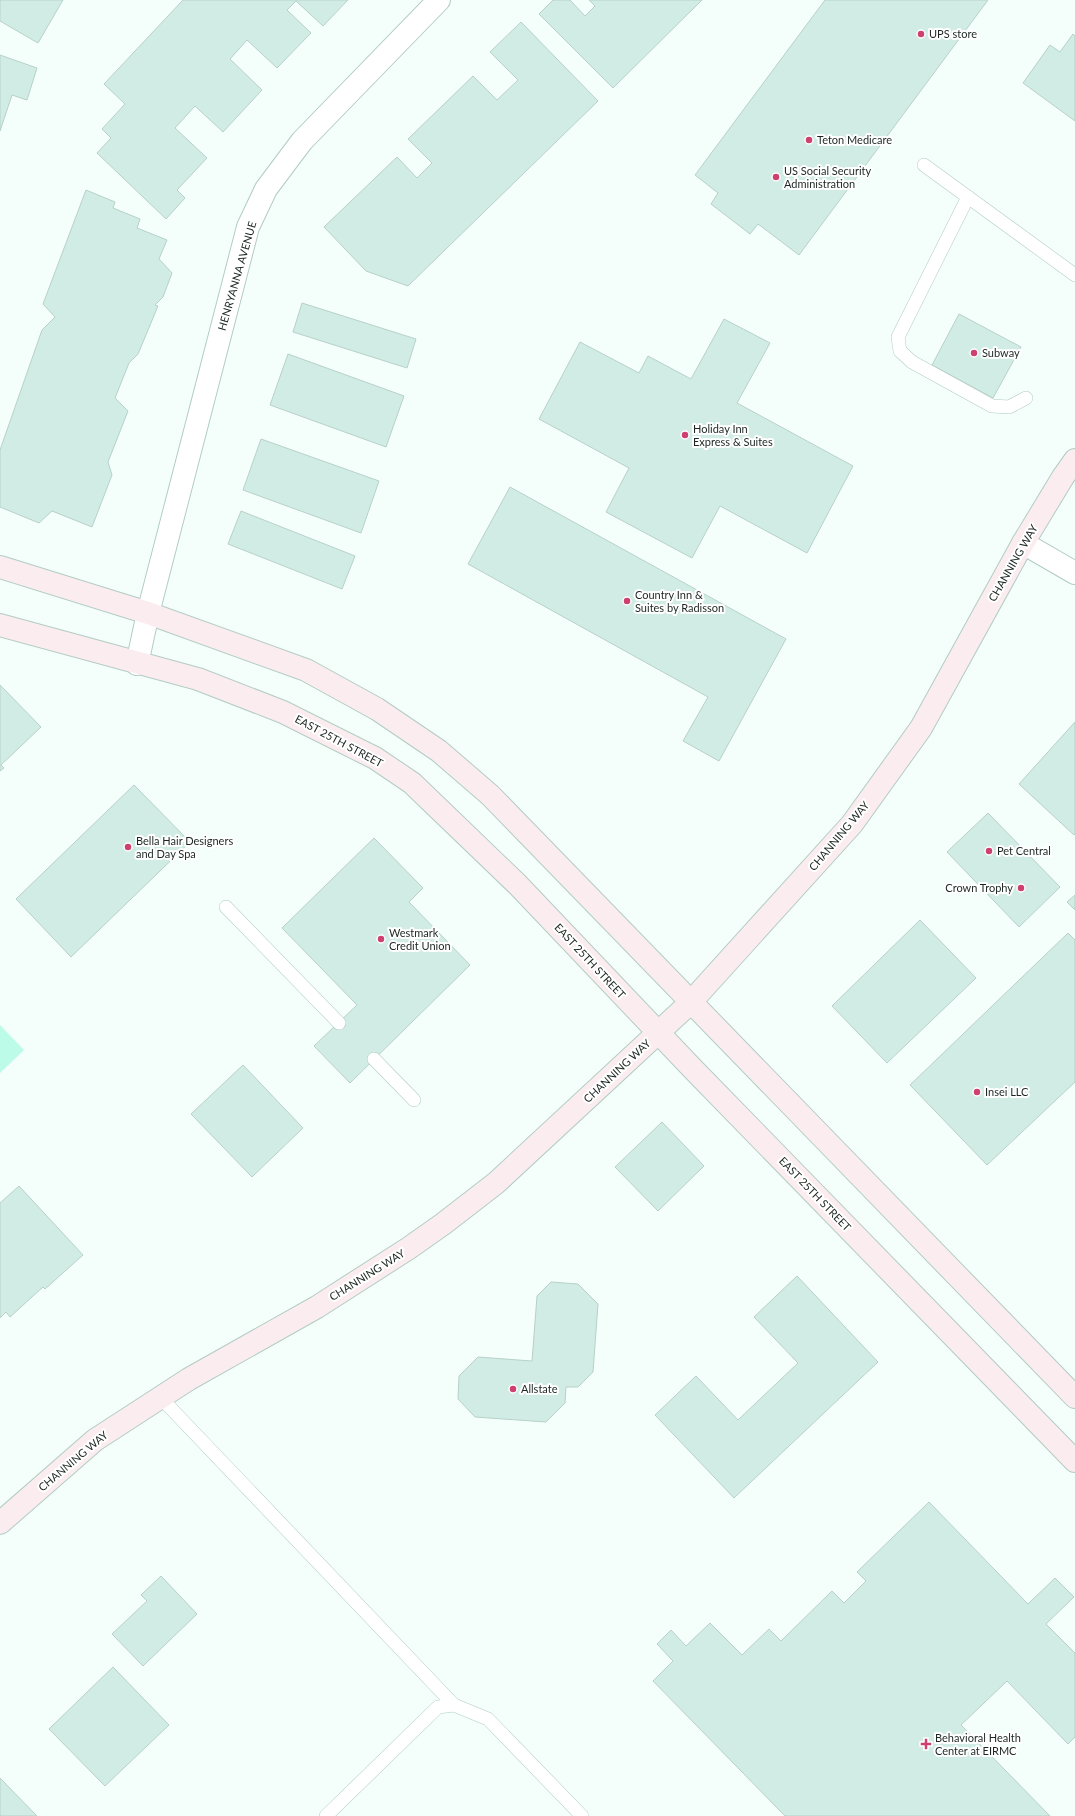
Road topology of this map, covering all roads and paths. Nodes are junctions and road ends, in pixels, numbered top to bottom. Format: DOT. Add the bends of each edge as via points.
graph roads {
  1 [pos="439,0"];
  2 [pos="924,165"];
  3 [pos="968,197"];
  4 [pos="1075,275"];
  5 [pos="1026,398"];
  6 [pos="1075,460"];
  7 [pos="1023,543"];
  8 [pos="0,567"];
  9 [pos="1075,573"];
  10 [pos="148,613"];
  11 [pos="0,625"];
  12 [pos="137,664"];
  13 [pos="226,907"];
  14 [pos="690,1003"];
  15 [pos="338,1023"];
  16 [pos="658,1032"];
  17 [pos="374,1059"];
  18 [pos="414,1100"];
  19 [pos="1075,1396"];
  20 [pos="161,1398"];
  21 [pos="1075,1461"];
  22 [pos="0,1523"];
  23 [pos="454,1705"];
  24 [pos="326,1816"];
  25 [pos="582,1816"];
  1 -- 10 [label="street, HENRYANNA AVENUE" via="302,141 266,189 248,228"];
  2 -- 3 [label="lane"];
  3 -- 4 [label="lane"];
  3 -- 5 [label="lane" via="898,336 900,351 912,362 992,406 1009,407"];
  6 -- 7 [label="street, CHANNING WAY"];
  7 -- 9 [label="street"];
  7 -- 14 [label="street, CHANNING WAY" via="921,728 859,815"];
  8 -- 10 [label="street"];
  10 -- 12 [label="street, HENRYANNA AVENUE"];
  10 -- 14 [label="street" via="306,670 377,709 439,751 490,795"];
  11 -- 12 [label="street, EAST 25TH STREET"];
  12 -- 16 [label="street, EAST 25TH STREET" via="198,679 283,712 375,758 412,783 518,885"];
  13 -- 15 [label="lane"];
  14 -- 16 [label="street, CHANNING WAY"];
  14 -- 19 [label="street"];
  16 -- 20 [label="street, CHANNING WAY" via="496,1183 443,1224 317,1307 189,1379"];
  16 -- 21 [label="street, EAST 25TH STREET"];
  17 -- 18 [label="lane"];
  20 -- 22 [label="street, CHANNING WAY" via="94,1440"];
  20 -- 23 [label="lane"];
  23 -- 24 [label="lane" via="438,1707"];
  23 -- 25 [label="lane" via="488,1719"];
}
